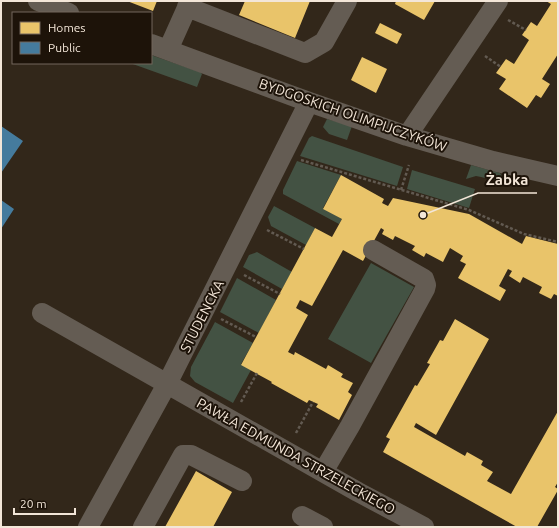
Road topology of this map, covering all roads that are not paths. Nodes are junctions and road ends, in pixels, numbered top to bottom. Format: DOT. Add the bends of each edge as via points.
graph roads {
  1 [pos="38,1"];
  2 [pos="347,1"];
  3 [pos="498,1"];
  4 [pos="188,4"];
  5 [pos="66,12"];
  6 [pos="160,47"];
  7 [pos="309,102"];
  8 [pos="407,136"];
  9 [pos="558,176"];
  10 [pos="373,250"];
  11 [pos="42,313"];
  12 [pos="167,384"];
  13 [pos="323,472"];
  14 [pos="242,482"];
  15 [pos="302,516"];
  16 [pos="414,525"];
  17 [pos="88,527"];
  18 [pos="143,527"];
  19 [pos="323,527"];
  1 -- 5 [label="street"];
  2 -- 4 [label="street" via="324,42 305,52"];
  3 -- 8 [label="street"];
  4 -- 6 [label="street"];
  6 -- 7 [label="street, BYDGOSKICH OLIMPIJCZYKÓW"];
  7 -- 8 [label="street, BYDGOSKICH OLIMPIJCZYKÓW"];
  7 -- 12 [label="street, STUDENCKA"];
  8 -- 9 [label="street, BYDGOSKICH OLIMPIJCZYKÓW" via="493,161"];
  10 -- 13 [label="street" via="424,279 426,285"];
  11 -- 12 [label="street, PAWŁA EDMUNDA STRZELECKIEGO"];
  12 -- 13 [label="street, PAWŁA EDMUNDA STRZELECKIEGO"];
  12 -- 17 [label="street, STUDENCKA"];
  13 -- 16 [label="street, PAWŁA EDMUNDA STRZELECKIEGO"];
  14 -- 18 [label="street" via="191,455 183,455"];
  15 -- 19 [label="street"];
}
